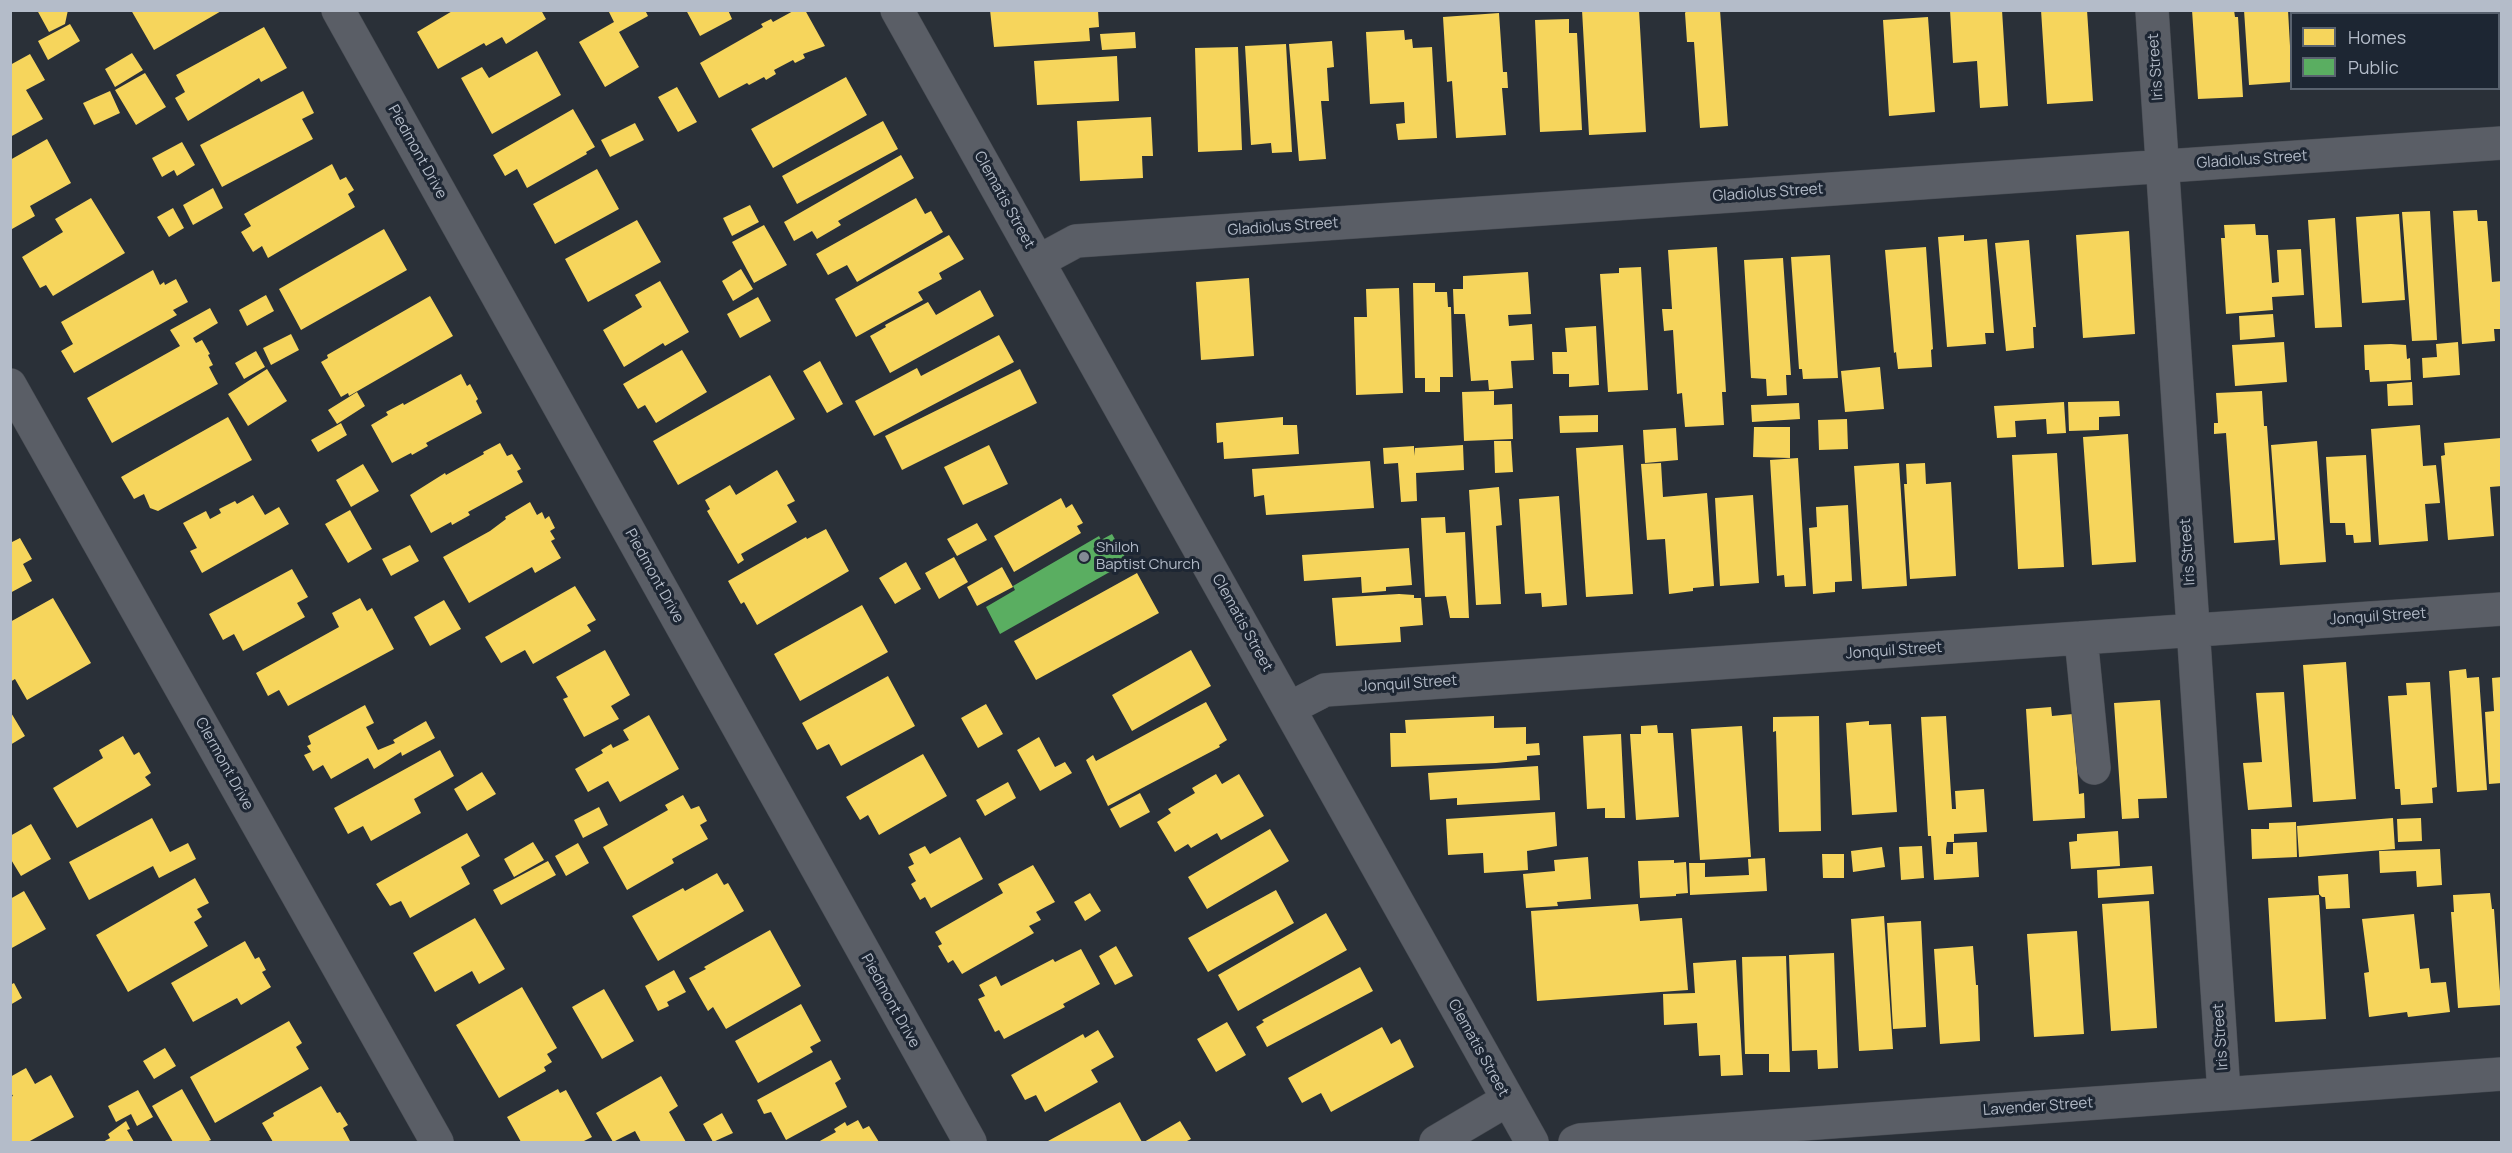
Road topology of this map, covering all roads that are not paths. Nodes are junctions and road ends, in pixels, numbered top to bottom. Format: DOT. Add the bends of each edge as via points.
graph roads {
  1 [pos="338,10"];
  2 [pos="897,10"];
  3 [pos="2152,10"];
  4 [pos="2502,143"];
  5 [pos="2162,166"];
  6 [pos="1039,261"];
  7 [pos="10,385"];
  8 [pos="2502,609"];
  9 [pos="2193,630"];
  10 [pos="2081,638"];
  11 [pos="1290,708"];
  12 [pos="2094,768"];
  13 [pos="2502,1074"];
  14 [pos="2224,1093"];
  15 [pos="1507,1100"];
  16 [pos="437,1143"];
  17 [pos="969,1143"];
  18 [pos="1436,1143"];
  19 [pos="1532,1143"];
  20 [pos="1575,1143"];
  1 -- 17 [label="street, Piedmont Drive"];
  2 -- 6 [label="street, Clematis Street"];
  3 -- 5 [label="street, Iris Street"];
  4 -- 5 [label="street, Gladiolus Street"];
  5 -- 6 [label="street, Gladiolus Street" via="1076,241"];
  5 -- 9 [label="street, Iris Street"];
  6 -- 11 [label="street, Clematis Street"];
  7 -- 16 [label="street, Clermont Drive"];
  8 -- 9 [label="street, Jonquil Street"];
  9 -- 10 [label="street, Jonquil Street"];
  9 -- 14 [label="street, Iris Street"];
  10 -- 11 [label="street, Jonquil Street" via="1325,690"];
  10 -- 12 [label="street"];
  11 -- 15 [label="street, Clematis Street"];
  13 -- 14 [label="street, Lavender Street"];
  14 -- 20 [label="street, Lavender Street"];
  15 -- 18 [label="street"];
  15 -- 19 [label="street, Clematis Street"];
}
